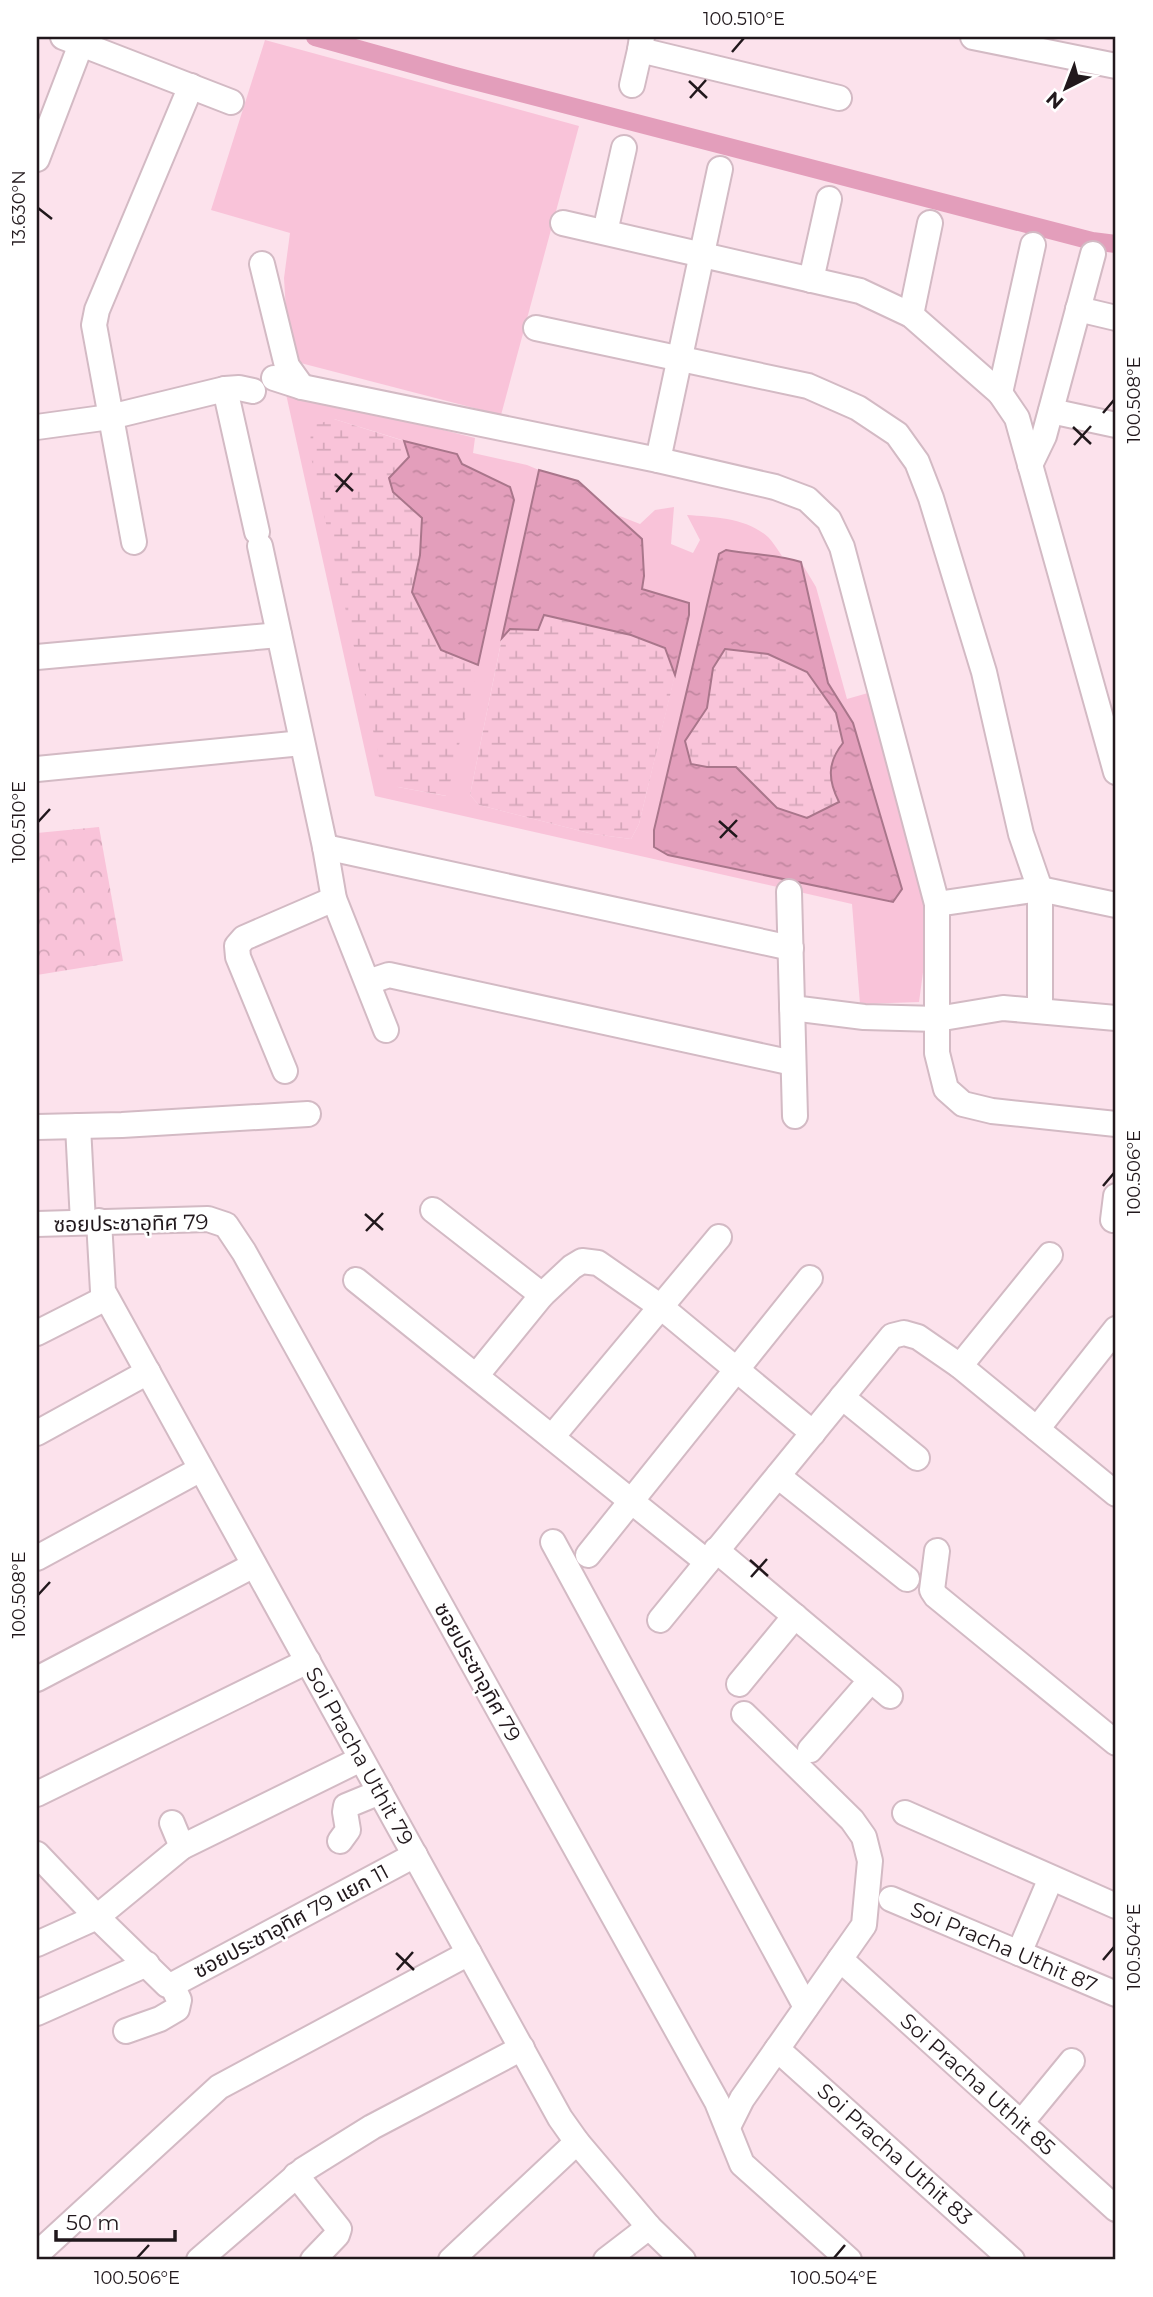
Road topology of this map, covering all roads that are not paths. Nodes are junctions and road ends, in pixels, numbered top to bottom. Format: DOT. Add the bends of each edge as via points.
graph roads {
  1 [pos="973,37"];
  2 [pos="72,40"];
  3 [pos="641,43"];
  4 [pos="1116,66"];
  5 [pos="632,85"];
  6 [pos="191,86"];
  7 [pos="839,98"];
  8 [pos="231,102"];
  9 [pos="624,149"];
  10 [pos="37,159"];
  11 [pos="720,169"];
  12 [pos="829,199"];
  13 [pos="563,223"];
  14 [pos="930,223"];
  15 [pos="605,232"];
  16 [pos="1033,245"];
  17 [pos="1093,254"];
  18 [pos="702,255"];
  19 [pos="262,264"];
  20 [pos="811,280"];
  21 [pos="1078,309"];
  22 [pos="911,315"];
  23 [pos="1116,318"];
  24 [pos="537,328"];
  25 [pos="680,359"];
  26 [pos="253,386"];
  27 [pos="302,387"];
  28 [pos="1000,393"];
  29 [pos="1051,411"];
  30 [pos="110,416"];
  31 [pos="1116,425"];
  32 [pos="37,427"];
  33 [pos="658,460"];
  34 [pos="1030,465"];
  35 [pos="134,542"];
  36 [pos="279,635"];
  37 [pos="37,657"];
  38 [pos="302,743"];
  39 [pos="37,769"];
  40 [pos="1116,772"];
  41 [pos="325,847"];
  42 [pos="1040,889"];
  43 [pos="789,892"];
  44 [pos="334,899"];
  45 [pos="937,904"];
  46 [pos="1116,905"];
  47 [pos="791,948"];
  48 [pos="368,982"];
  49 [pos="792,1008"];
  50 [pos="1040,1010"];
  51 [pos="1116,1018"];
  52 [pos="937,1019"];
  53 [pos="386,1030"];
  54 [pos="793,1063"];
  55 [pos="285,1071"];
  56 [pos="308,1114"];
  57 [pos="795,1115"];
  58 [pos="1116,1124"];
  59 [pos="78,1126"];
  60 [pos="37,1127"];
  61 [pos="433,1210"];
  62 [pos="91,1221"];
  63 [pos="37,1224"];
  64 [pos="719,1237"];
  65 [pos="1050,1255"];
  66 [pos="810,1278"];
  67 [pos="356,1280"];
  68 [pos="542,1295"];
  69 [pos="106,1297"];
  70 [pos="661,1307"];
  71 [pos="1116,1329"];
  72 [pos="37,1333"];
  73 [pos="960,1366"];
  74 [pos="736,1370"];
  75 [pos="148,1372"];
  76 [pos="476,1376"];
  77 [pos="842,1397"];
  78 [pos="1037,1429"];
  79 [pos="37,1433"];
  80 [pos="813,1433"];
  81 [pos="552,1437"];
  82 [pos="917,1458"];
  83 [pos="201,1469"];
  84 [pos="778,1476"];
  85 [pos="1115,1491"];
  86 [pos="631,1501"];
  87 [pos="553,1542"];
  88 [pos="937,1551"];
  89 [pos="588,1555"];
  90 [pos="712,1556"];
  91 [pos="37,1558"];
  92 [pos="254,1565"];
  93 [pos="907,1579"];
  94 [pos="796,1616"];
  95 [pos="660,1620"];
  96 [pos="308,1661"];
  97 [pos="37,1679"];
  98 [pos="871,1680"];
  99 [pos="739,1684"];
  100 [pos="890,1696"];
  101 [pos="744,1714"];
  102 [pos="1116,1743"];
  103 [pos="810,1750"];
  104 [pos="362,1759"];
  105 [pos="380,1792"];
  106 [pos="37,1794"];
  107 [pos="905,1813"];
  108 [pos="172,1823"];
  109 [pos="340,1841"];
  110 [pos="181,1847"];
  111 [pos="37,1854"];
  112 [pos="415,1855"];
  113 [pos="1051,1878"];
  114 [pos="891,1899"];
  115 [pos="1116,1906"];
  116 [pos="97,1917"];
  117 [pos="37,1944"];
  118 [pos="469,1953"];
  119 [pos="1020,1953"];
  120 [pos="840,1959"];
  121 [pos="148,1964"];
  122 [pos="169,1985"];
  123 [pos="1116,1994"];
  124 [pos="806,2007"];
  125 [pos="37,2013"];
  126 [pos="126,2031"];
  127 [pos="522,2048"];
  128 [pos="777,2049"];
  129 [pos="1072,2061"];
  130 [pos="1021,2123"];
  131 [pos="727,2127"];
  132 [pos="578,2142"];
  133 [pos="296,2175"];
  134 [pos="1116,2209"];
  135 [pos="649,2227"];
  136 [pos="37,2254"];
  137 [pos="199,2260"];
  138 [pos="313,2260"];
  139 [pos="451,2260"];
  140 [pos="606,2260"];
  141 [pos="683,2260"];
  142 [pos="849,2260"];
  143 [pos="1012,2260"];
  1 -- 4 [label="street"];
  2 -- 6 [label="street"];
  2 -- 10 [label="street"];
  3 -- 5 [label="street"];
  3 -- 7 [label="street"];
  6 -- 8 [label="street"];
  6 -- 30 [label="street" via="97,310 94,326"];
  9 -- 15 [label="street"];
  11 -- 18 [label="street"];
  12 -- 20 [label="street"];
  13 -- 15 [label="street"];
  14 -- 22 [label="street"];
  15 -- 18 [label="street"];
  16 -- 28 [label="street"];
  17 -- 21 [label="street"];
  18 -- 20 [label="street"];
  18 -- 25 [label="street"];
  19 -- 27 [label="street" via="287,366"];
  20 -- 22 [label="street" via="860,291"];
  21 -- 23 [label="street"];
  21 -- 29 [label="street"];
  22 -- 28 [label="street"];
  24 -- 25 [label="street"];
  25 -- 33 [label="street"];
  25 -- 42 [label="street" via="808,386 858,408 897,434 917,462 984,672 1021,834"];
  26 -- 27 [label="street"];
  26 -- 30 [label="street"];
  26 -- 36 [label="street" via="258,539"];
  27 -- 33 [label="street"];
  28 -- 34 [label="street" via="1017,418"];
  29 -- 31 [label="street"];
  29 -- 34 [label="street"];
  30 -- 32 [label="street"];
  30 -- 35 [label="street"];
  33 -- 45 [label="street" via="775,487 807,499 829,520 842,547"];
  34 -- 40 [label="street"];
  36 -- 37 [label="street"];
  36 -- 38 [label="street"];
  38 -- 39 [label="street"];
  38 -- 41 [label="street"];
  41 -- 44 [label="street"];
  41 -- 47 [label="street"];
  42 -- 45 [label="street"];
  42 -- 46 [label="street"];
  42 -- 50 [label="street"];
  43 -- 47 [label="street"];
  44 -- 48 [label="street"];
  44 -- 55 [label="street" via="244,937 237,946"];
  45 -- 52 [label="street"];
  47 -- 49 [label="street"];
  48 -- 53 [label="street"];
  48 -- 54 [label="street" via="389,975"];
  49 -- 52 [label="street" via="864,1017"];
  49 -- 54 [label="street"];
  50 -- 51 [label="street"];
  50 -- 52 [label="street" via="1003,1008"];
  52 -- 58 [label="street" via="937,1053 946,1089 963,1104"];
  54 -- 57 [label="street"];
  56 -- 59 [label="street"];
  59 -- 60 [label="street"];
  59 -- 62 [label="street, Soi Pracha Uthit 79"];
  61 -- 68 [label="street"];
  62 -- 63 [label="street, ซอยประชาอุทิศ 79"];
  62 -- 69 [label="street, Soi Pracha Uthit 79"];
  62 -- 131 [label="street, ซอยประชาอุทิศ 79" via="208,1219 226,1224"];
  64 -- 70 [label="street"];
  65 -- 73 [label="street"];
  66 -- 74 [label="street"];
  67 -- 76 [label="street"];
  68 -- 70 [label="street" via="582,1261 598,1263"];
  68 -- 76 [label="street"];
  69 -- 72 [label="street"];
  69 -- 75 [label="street, Soi Pracha Uthit 79"];
  70 -- 74 [label="street"];
  70 -- 81 [label="street"];
  71 -- 78 [label="street"];
  73 -- 77 [label="street" via="918,1337 892,1336"];
  73 -- 78 [label="street"];
  74 -- 80 [label="street"];
  74 -- 86 [label="street"];
  75 -- 79 [label="street"];
  75 -- 83 [label="street, Soi Pracha Uthit 79"];
  76 -- 81 [label="street"];
  77 -- 80 [label="street"];
  77 -- 82 [label="street"];
  78 -- 85 [label="street"];
  80 -- 84 [label="street"];
  81 -- 86 [label="street"];
  83 -- 91 [label="street"];
  83 -- 92 [label="street, Soi Pracha Uthit 79"];
  84 -- 90 [label="street"];
  84 -- 93 [label="street"];
  86 -- 89 [label="street"];
  86 -- 90 [label="street"];
  87 -- 124 [label="street"];
  88 -- 102 [label="street" via="932,1590 936,1596"];
  90 -- 94 [label="street"];
  90 -- 95 [label="street"];
  92 -- 96 [label="street, Soi Pracha Uthit 79"];
  92 -- 97 [label="street"];
  94 -- 98 [label="street"];
  94 -- 99 [label="street"];
  96 -- 104 [label="street, Soi Pracha Uthit 79"];
  96 -- 106 [label="street"];
  98 -- 100 [label="street"];
  98 -- 103 [label="street"];
  101 -- 120 [label="street" via="864,1837 870,1861 864,1925"];
  104 -- 105 [label="street, Soi Pracha Uthit 79"];
  104 -- 110 [label="street"];
  105 -- 109 [label="street" via="346,1806 348,1830"];
  105 -- 112 [label="street, Soi Pracha Uthit 79"];
  107 -- 113 [label="street"];
  108 -- 110 [label="street"];
  110 -- 116 [label="street"];
  111 -- 116 [label="street"];
  112 -- 118 [label="street, Soi Pracha Uthit 79"];
  112 -- 122 [label="street, ซอยประชาอุทิศ 79 แยก 11"];
  113 -- 115 [label="street"];
  113 -- 119 [label="street"];
  114 -- 119 [label="street, Soi Pracha Uthit 87"];
  116 -- 117 [label="street"];
  116 -- 121 [label="street"];
  118 -- 127 [label="street, Soi Pracha Uthit 79"];
  118 -- 136 [label="street" via="219,2087"];
  119 -- 123 [label="street, Soi Pracha Uthit 87"];
  120 -- 124 [label="street"];
  120 -- 130 [label="street, Soi Pracha Uthit 85"];
  121 -- 122 [label="street"];
  121 -- 125 [label="street"];
  122 -- 126 [label="street" via="179,2000 177,2009"];
  124 -- 128 [label="street"];
  127 -- 132 [label="street, Soi Pracha Uthit 79"];
  127 -- 133 [label="street" via="372,2127"];
  128 -- 131 [label="street"];
  128 -- 143 [label="street, Soi Pracha Uthit 83"];
  129 -- 130 [label="street"];
  130 -- 134 [label="street, Soi Pracha Uthit 85"];
  131 -- 142 [label="street, ซอยประชาอุทิศ 79" via="742,2164"];
  132 -- 135 [label="street, Soi Pracha Uthit 79"];
  132 -- 139 [label="street"];
  133 -- 137 [label="street"];
  133 -- 138 [label="street" via="339,2229"];
  135 -- 140 [label="street"];
  135 -- 141 [label="street, Soi Pracha Uthit 79"];
}
